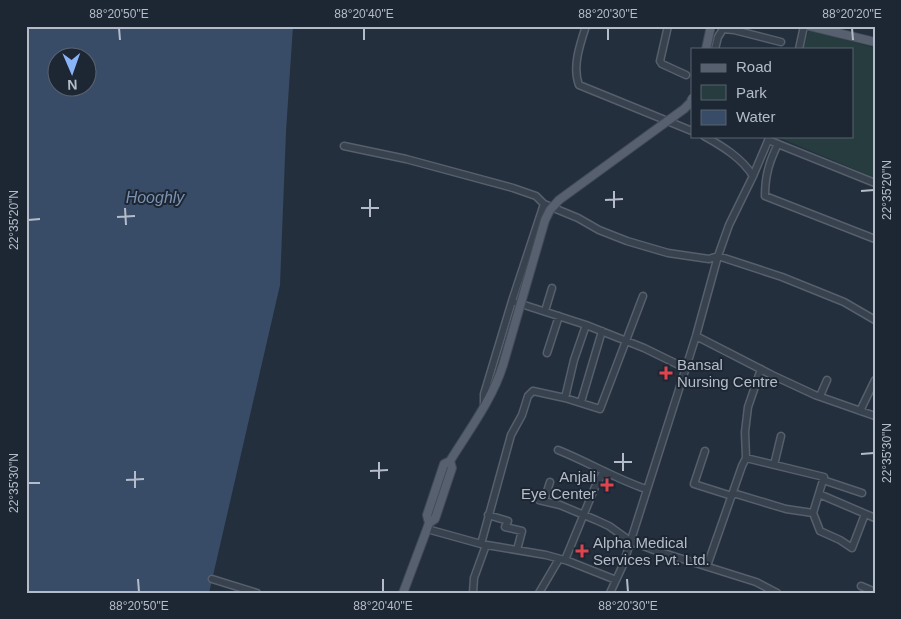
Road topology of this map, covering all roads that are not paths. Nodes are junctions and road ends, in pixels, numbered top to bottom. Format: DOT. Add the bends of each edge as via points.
graph roads {
  1 [pos="586,26"];
  2 [pos="668,26"];
  3 [pos="711,26"];
  4 [pos="804,26"];
  5 [pos="809,26"];
  6 [pos="781,42"];
  7 [pos="875,42"];
  8 [pos="706,48"];
  9 [pos="715,48"];
  10 [pos="799,48"];
  11 [pos="686,75"];
  12 [pos="691,102"];
  13 [pos="691,131"];
  14 [pos="707,138"];
  15 [pos="769,138"];
  16 [pos="778,144"];
  17 [pos="344,146"];
  18 [pos="753,176"];
  19 [pos="875,183"];
  20 [pos="544,204"];
  21 [pos="875,239"];
  22 [pos="718,256"];
  23 [pos="552,288"];
  24 [pos="643,296"];
  25 [pos="512,300"];
  26 [pos="545,311"];
  27 [pos="559,316"];
  28 [pos="875,320"];
  29 [pos="586,324"];
  30 [pos="602,331"];
  31 [pos="696,336"];
  32 [pos="626,340"];
  33 [pos="547,353"];
  34 [pos="685,368"];
  35 [pos="761,369"];
  36 [pos="827,380"];
  37 [pos="875,380"];
  38 [pos="820,396"];
  39 [pos="565,398"];
  40 [pos="581,402"];
  41 [pos="484,406"];
  42 [pos="860,411"];
  43 [pos="875,416"];
  44 [pos="781,436"];
  45 [pos="558,450"];
  46 [pos="705,451"];
  47 [pos="746,458"];
  48 [pos="774,465"];
  49 [pos="604,471"];
  50 [pos="824,480"];
  51 [pos="550,482"];
  52 [pos="646,490"];
  53 [pos="862,493"];
  54 [pos="733,494"];
  55 [pos="819,494"];
  56 [pos="813,513"];
  57 [pos="865,514"];
  58 [pos="488,515"];
  59 [pos="584,515"];
  60 [pos="875,518"];
  61 [pos="428,526"];
  62 [pos="630,541"];
  63 [pos="484,544"];
  64 [pos="517,550"];
  65 [pos="562,559"];
  66 [pos="707,566"];
  67 [pos="212,579"];
  68 [pos="616,580"];
  69 [pos="861,586"];
  70 [pos="875,592"];
  71 [pos="257,593"];
  72 [pos="403,593"];
  73 [pos="473,593"];
  74 [pos="539,593"];
  75 [pos="610,593"];
  76 [pos="776,593"];
  1 -- 13 [label="street" via="576,76 579,85"];
  2 -- 11 [label="street" via="660,61"];
  3 -- 8 [label="main road"];
  4 -- 10 [label="street"];
  5 -- 7 [label="main road"];
  6 -- 9 [label="street" via="723,29"];
  12 -- 41 [label="main road, bridge" via="550,210 503,365"];
  14 -- 18 [label="street" via="747,166"];
  15 -- 16 [label="street"];
  15 -- 18 [label="street"];
  16 -- 19 [label="street"];
  16 -- 21 [label="street" via="765,177 765,196"];
  17 -- 20 [label="street" via="513,188 536,196"];
  18 -- 22 [label="street"];
  20 -- 22 [label="street" via="599,230 668,254 709,259"];
  20 -- 25 [label="street"];
  22 -- 28 [label="street" via="844,302"];
  22 -- 31 [label="street"];
  23 -- 26 [label="street"];
  24 -- 32 [label="street"];
  25 -- 26 [label="street"];
  25 -- 41 [label="street" via="484,394"];
  26 -- 27 [label="street"];
  27 -- 29 [label="street"];
  27 -- 33 [label="street"];
  29 -- 30 [label="street"];
  29 -- 39 [label="street"];
  30 -- 32 [label="street"];
  30 -- 40 [label="street"];
  31 -- 34 [label="street"];
  31 -- 35 [label="street"];
  32 -- 34 [label="street"];
  32 -- 40 [label="street" via="600,409"];
  34 -- 52 [label="street"];
  35 -- 38 [label="street"];
  35 -- 47 [label="street" via="748,407"];
  36 -- 38 [label="street"];
  37 -- 42 [label="street"];
  38 -- 42 [label="street"];
  39 -- 40 [label="street"];
  39 -- 58 [label="street" via="533,390 528,396 522,415 510,435"];
  41 -- 61 [label="main road" via="450,461 452,468 435,518"];
  42 -- 43 [label="street"];
  44 -- 48 [label="street"];
  45 -- 49 [label="street"];
  46 -- 54 [label="street" via="694,484"];
  47 -- 48 [label="street"];
  47 -- 54 [label="street"];
  48 -- 50 [label="street" via="810,472 824,477"];
  49 -- 52 [label="street"];
  49 -- 59 [label="street"];
  50 -- 53 [label="street"];
  50 -- 55 [label="street"];
  51 -- 59 [label="street" via="542,501"];
  52 -- 62 [label="street"];
  54 -- 56 [label="street"];
  54 -- 66 [label="street"];
  55 -- 56 [label="street"];
  55 -- 57 [label="street"];
  56 -- 57 [label="street" via="820,531 852,548"];
  57 -- 60 [label="street"];
  58 -- 63 [label="street"];
  58 -- 64 [label="street" via="508,521 506,527 522,531"];
  59 -- 62 [label="street" via="609,526"];
  59 -- 65 [label="street"];
  61 -- 63 [label="street"];
  61 -- 72 [label="main road"];
  62 -- 66 [label="street"];
  62 -- 68 [label="street"];
  63 -- 64 [label="street"];
  63 -- 73 [label="street"];
  64 -- 65 [label="street"];
  65 -- 68 [label="street"];
  65 -- 74 [label="street"];
  66 -- 76 [label="street" via="756,582"];
  67 -- 71 [label="street"];
  68 -- 75 [label="street"];
  69 -- 70 [label="street"];
}
